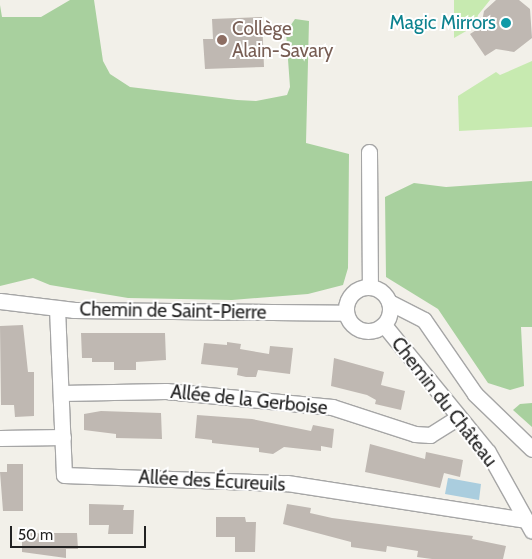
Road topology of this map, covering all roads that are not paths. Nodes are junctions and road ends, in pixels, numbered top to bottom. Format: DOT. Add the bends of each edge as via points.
graph roads {
  1 [pos="369,152"];
  2 [pos="370,287"];
  3 [pos="0,301"];
  4 [pos="389,302"];
  5 [pos="57,308"];
  6 [pos="346,313"];
  7 [pos="384,325"];
  8 [pos="61,393"];
  9 [pos="459,418"];
  10 [pos="63,437"];
  11 [pos="0,438"];
  12 [pos="532,449"];
  13 [pos="529,525"];
  1 -- 2 [label="street"];
  2 -- 4 [label="street" via="382,292"];
  2 -- 6 [label="street" via="354,291 346,303"];
  3 -- 5 [label="street, Chemin de Saint-Pierre"];
  4 -- 7 [label="street" via="389,317"];
  4 -- 12 [label="street" via="424,320 475,394"];
  5 -- 6 [label="street, Chemin de Saint-Pierre"];
  5 -- 8 [label="street, Allée des Écureuils"];
  6 -- 7 [label="street" via="354,327 370,332"];
  7 -- 9 [label="street, Chemin du Château"];
  8 -- 9 [label="street, Allée de la Gerboise" via="166,391 332,406 386,427 422,435 430,435"];
  8 -- 10 [label="street, Allée des Écureuils"];
  9 -- 13 [label="street, Chemin du Château" via="488,452"];
  10 -- 11 [label="street"];
  10 -- 13 [label="street, Allée des Écureuils" via="64,476 287,483"];
}
